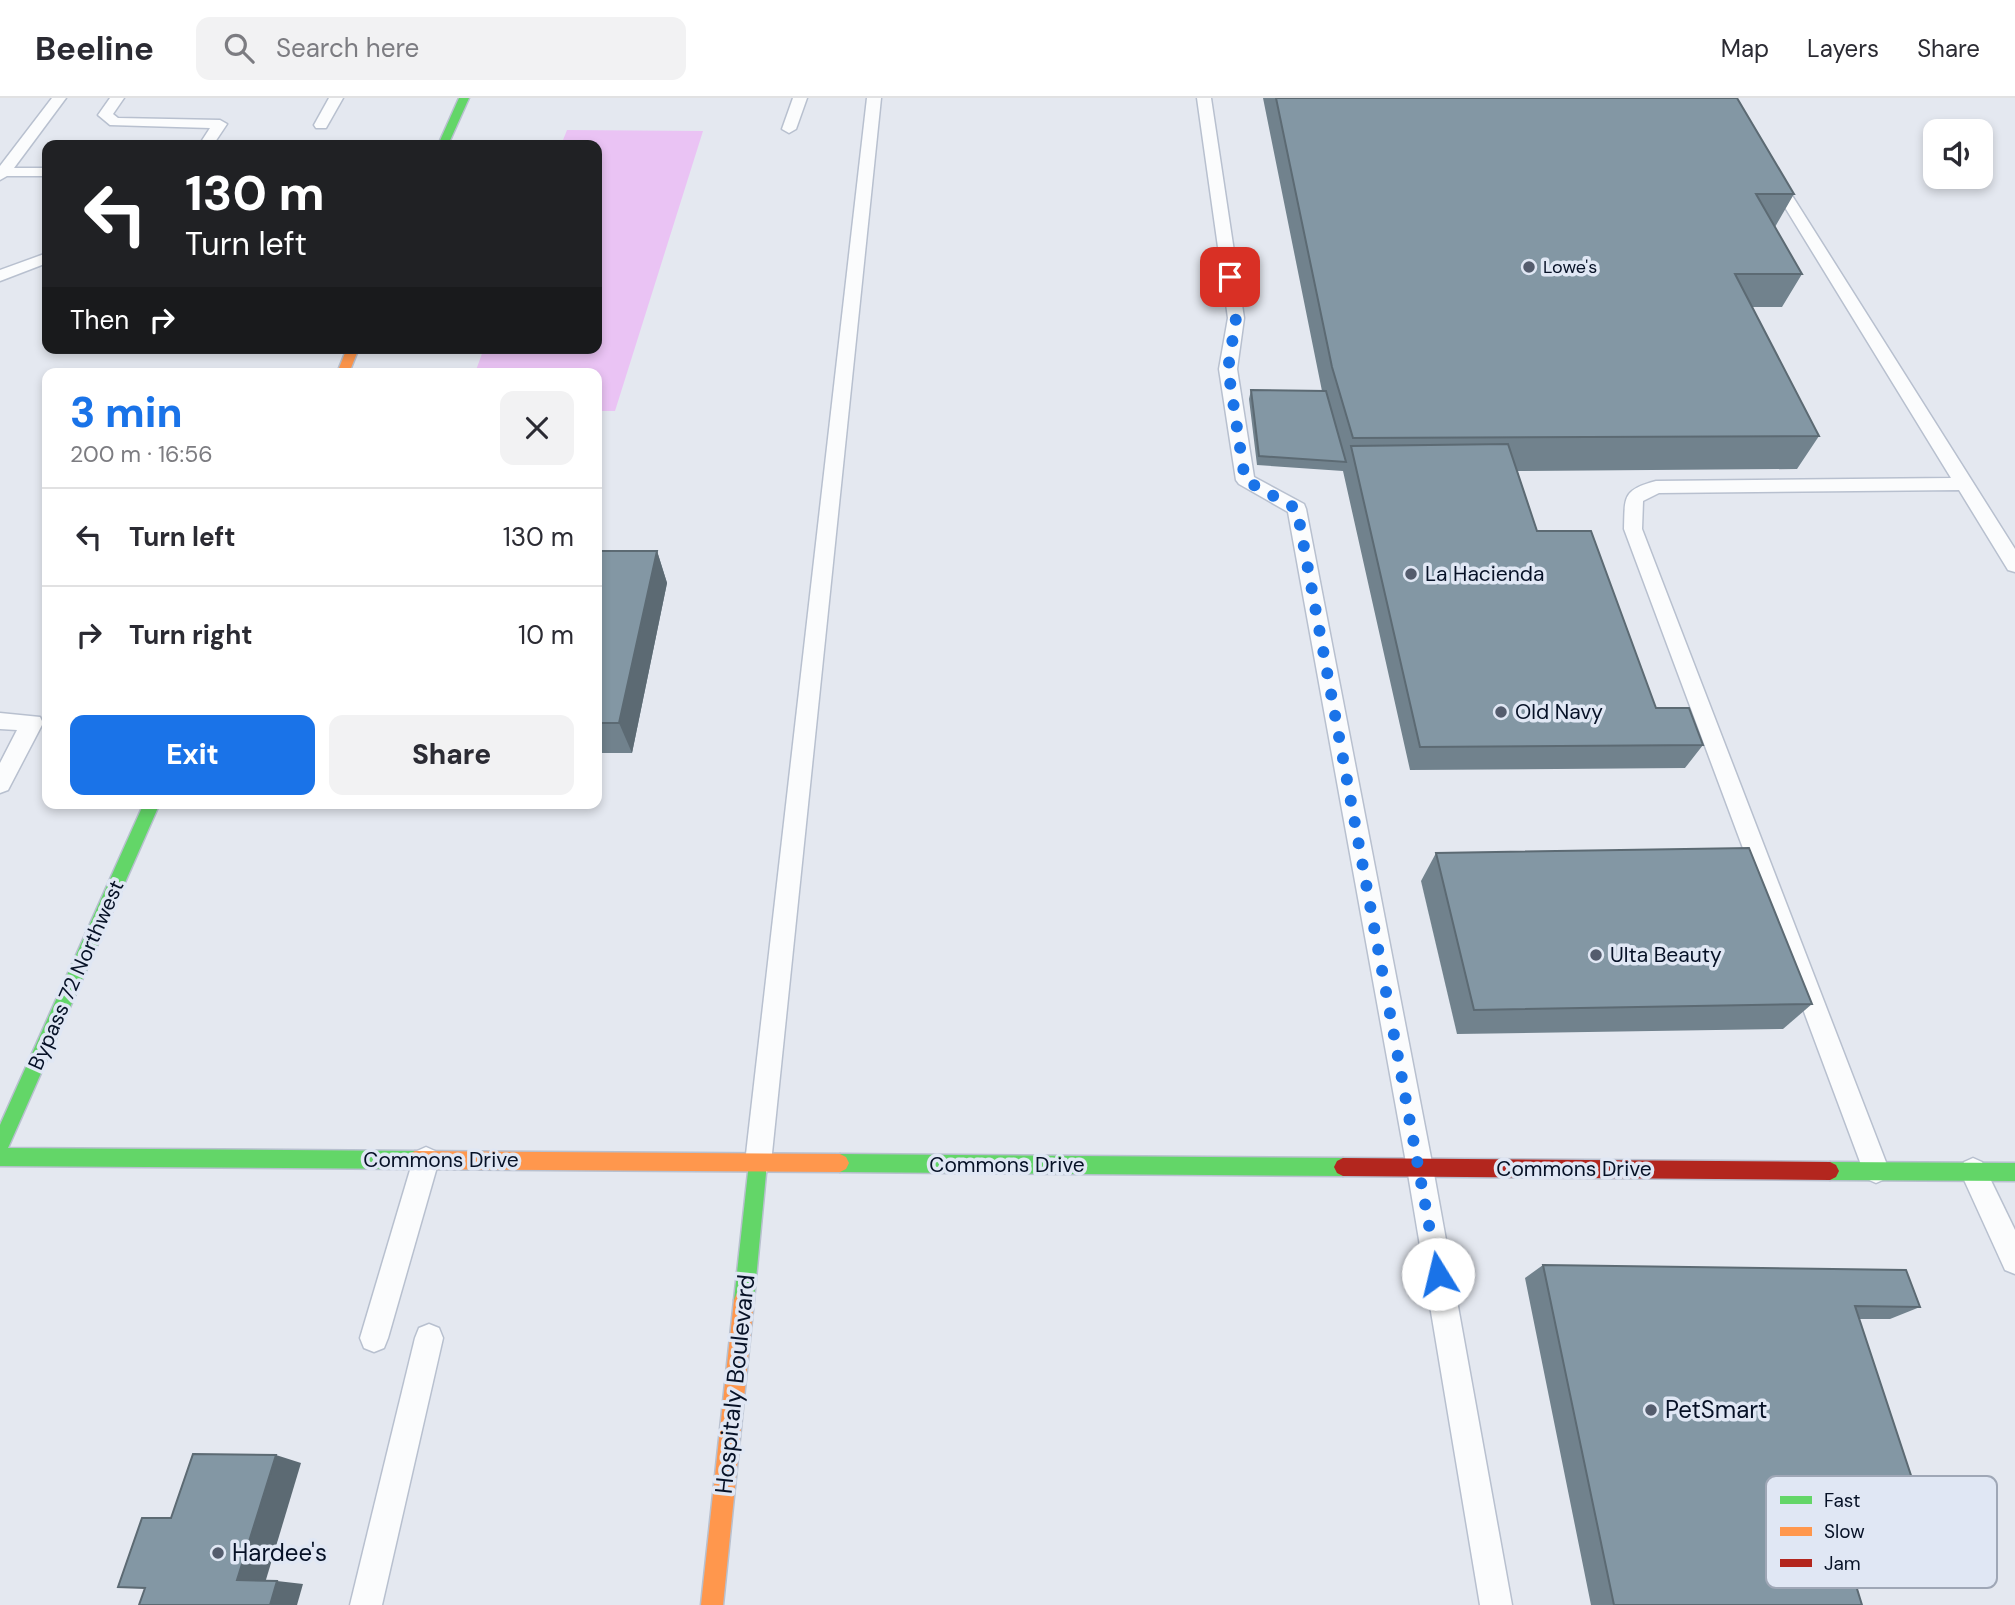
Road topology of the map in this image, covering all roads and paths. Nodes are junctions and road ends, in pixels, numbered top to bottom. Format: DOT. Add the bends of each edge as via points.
graph roads {
  1 [pos="59,98"];
  2 [pos="117,98"];
  3 [pos="336,98"];
  4 [pos="464,98"];
  5 [pos="800,98"];
  6 [pos="874,98"];
  7 [pos="1204,98"];
  8 [pos="321,125"];
  9 [pos="789,129"];
  10 [pos="209,140"];
  11 [pos="445,140"];
  12 [pos="1768,169"];
  13 [pos="42,172"];
  14 [pos="1,174"];
  15 [pos="42,260"];
  16 [pos="0,276"];
  17 [pos="1964,484"];
  18 [pos="2015,565"];
  19 [pos="0,721"];
  20 [pos="0,783"];
  21 [pos="149,809"];
  22 [pos="0,1146"];
  23 [pos="0,1157"];
  24 [pos="426,1160"];
  25 [pos="758,1163"];
  26 [pos="1420,1168"];
  27 [pos="1876,1171"];
  28 [pos="1973,1171"];
  29 [pos="2015,1172"];
  30 [pos="2015,1260"];
  31 [pos="374,1338"];
  32 [pos="429,1338"];
  33 [pos="366,1605"];
  34 [pos="712,1605"];
  35 [pos="1496,1605"];
  1 -- 14 [label="lane"];
  2 -- 10 [label="lane" via="105,115 116,122 220,124"];
  3 -- 8 [label="lane"];
  4 -- 11 [label="main road"];
  5 -- 9 [label="lane"];
  6 -- 25 [label="lane"];
  7 -- 26 [label="lane" via="1236,318 1228,369 1245,480 1297,509"];
  12 -- 17 [label="lane"];
  13 -- 14 [label="lane"];
  15 -- 16 [label="lane"];
  17 -- 18 [label="lane"];
  17 -- 27 [label="lane" via="1656,487 1634,498 1633,529"];
  19 -- 20 [label="lane" via="32,723"];
  21 -- 22 [label="main road, Bypass 72 Northwest"];
  23 -- 24 [label="main road, Commons Drive"];
  24 -- 25 [label="main road, Commons Drive"];
  24 -- 31 [label="lane"];
  25 -- 26 [label="main road, Commons Drive"];
  25 -- 34 [label="main road, Hospitaly Boulevard"];
  26 -- 27 [label="main road, Commons Drive"];
  26 -- 35 [label="lane"];
  27 -- 28 [label="main road, Commons Drive"];
  28 -- 29 [label="main road, Commons Drive"];
  28 -- 30 [label="lane"];
  32 -- 33 [label="lane"];
}
